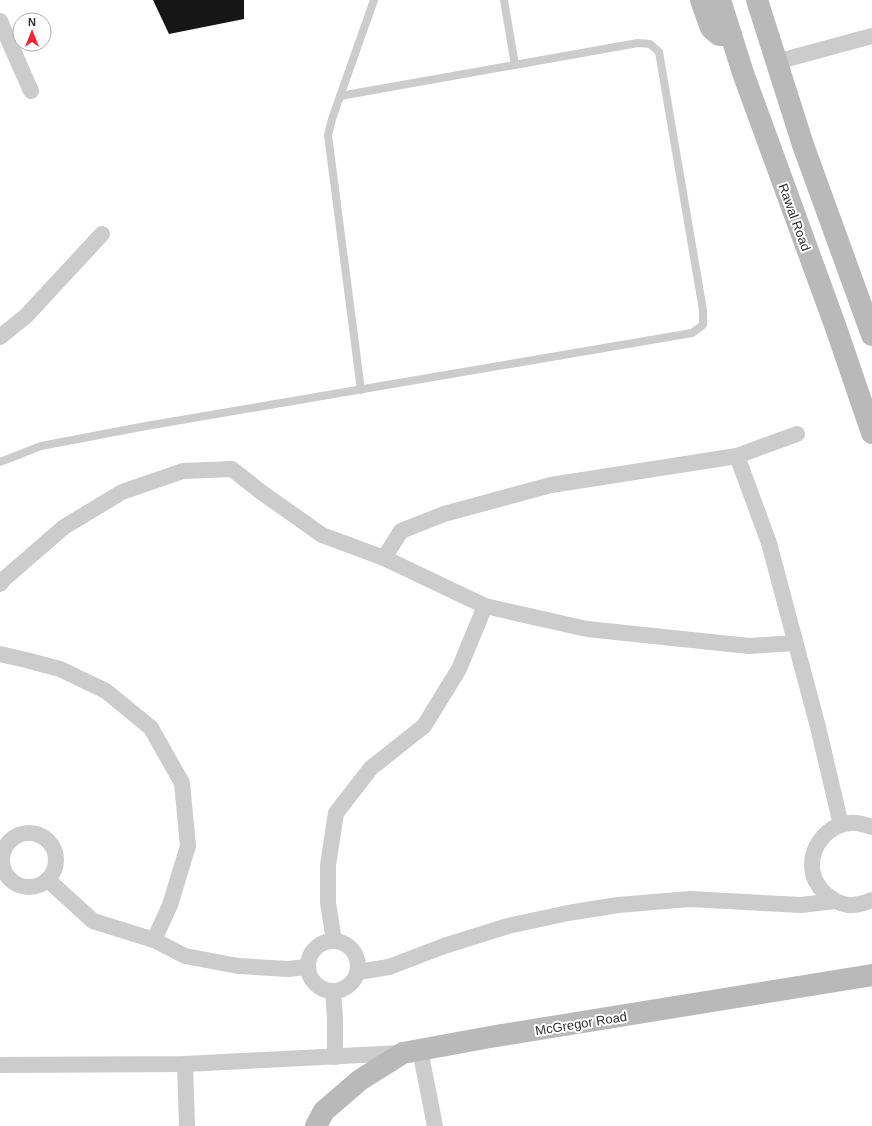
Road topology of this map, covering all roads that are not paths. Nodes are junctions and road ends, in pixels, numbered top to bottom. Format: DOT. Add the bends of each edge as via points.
graph roads {
  1 [pos="374,0"];
  2 [pos="504,0"];
  3 [pos="700,0"];
  4 [pos="720,0"];
  5 [pos="757,0"];
  6 [pos="0,21"];
  7 [pos="731,35"];
  8 [pos="872,36"];
  9 [pos="776,62"];
  10 [pos="515,65"];
  11 [pos="31,91"];
  12 [pos="340,96"];
  13 [pos="102,234"];
  14 [pos="872,335"];
  15 [pos="0,337"];
  16 [pos="361,390"];
  17 [pos="872,433"];
  18 [pos="797,434"];
  19 [pos="737,456"];
  20 [pos="0,462"];
  21 [pos="384,558"];
  22 [pos="0,584"];
  23 [pos="485,606"];
  24 [pos="795,643"];
  25 [pos="0,654"];
  26 [pos="841,824"];
  27 [pos="872,827"];
  28 [pos="48,880"];
  29 [pos="0,885"];
  30 [pos="17,885"];
  31 [pos="872,900"];
  32 [pos="835,901"];
  33 [pos="154,940"];
  34 [pos="334,941"];
  35 [pos="307,967"];
  36 [pos="358,972"];
  37 [pos="872,975"];
  38 [pos="334,992"];
  39 [pos="411,1052"];
  40 [pos="335,1057"];
  41 [pos="185,1064"];
  42 [pos="0,1065"];
  43 [pos="187,1126"];
  44 [pos="316,1126"];
  45 [pos="435,1126"];
  1 -- 12 [label="lane"];
  2 -- 10 [label="lane"];
  3 -- 7 [label="main road" via="711,28 719,35"];
  4 -- 7 [label="main road, Rawal Road"];
  5 -- 9 [label="main road"];
  6 -- 11 [label="street"];
  7 -- 17 [label="main road, Rawal Road"];
  8 -- 9 [label="street"];
  9 -- 14 [label="main road" via="803,145"];
  10 -- 12 [label="lane"];
  10 -- 16 [label="lane" via="638,43 650,44 659,52 703,310 703,324 692,333"];
  12 -- 16 [label="lane" via="328,135"];
  13 -- 15 [label="street" via="26,316"];
  16 -- 20 [label="lane" via="41,446"];
  18 -- 19 [label="street"];
  19 -- 21 [label="street" via="551,485 444,514 402,531"];
  19 -- 24 [label="street" via="769,543"];
  21 -- 22 [label="street" via="322,535 232,469 183,471 122,492 64,527"];
  21 -- 23 [label="street"];
  23 -- 24 [label="street" via="587,629 749,646"];
  23 -- 34 [label="street" via="460,669 424,726 371,768 336,813 328,864 328,903"];
  24 -- 26 [label="street"];
  25 -- 33 [label="street" via="60,669 106,691 151,728 182,783 188,846 170,905"];
  26 -- 27 [label="street" via="864,824"];
  26 -- 32 [label="street" via="828,831 819,841 813,854 812,868 816,881 824,893"];
  28 -- 30 [label="street" via="33,887"];
  28 -- 30 [label="street" via="56,864 53,847 39,835 21,834 6,846 2,863 5,872"];
  28 -- 33 [label="street" via="93,921"];
  29 -- 30 [label="street"];
  31 -- 32 [label="street" via="849,905"];
  32 -- 36 [label="street" via="801,905 690,899 568,913 508,926 388,967"];
  33 -- 35 [label="street" via="185,956 238,966 288,969"];
  34 -- 35 [label="street" via="325,942 312,951"];
  34 -- 36 [label="street" via="343,942 356,954"];
  35 -- 38 [label="street" via="312,982 326,991"];
  36 -- 38 [label="street" via="349,986"];
  37 -- 39 [label="main road, McGregor Road"];
  38 -- 40 [label="street"];
  39 -- 40 [label="street"];
  39 -- 44 [label="main road, McGregor Road" via="360,1080 324,1111"];
  39 -- 45 [label="street"];
  40 -- 41 [label="street"];
  41 -- 42 [label="street"];
  41 -- 43 [label="street"];
}
